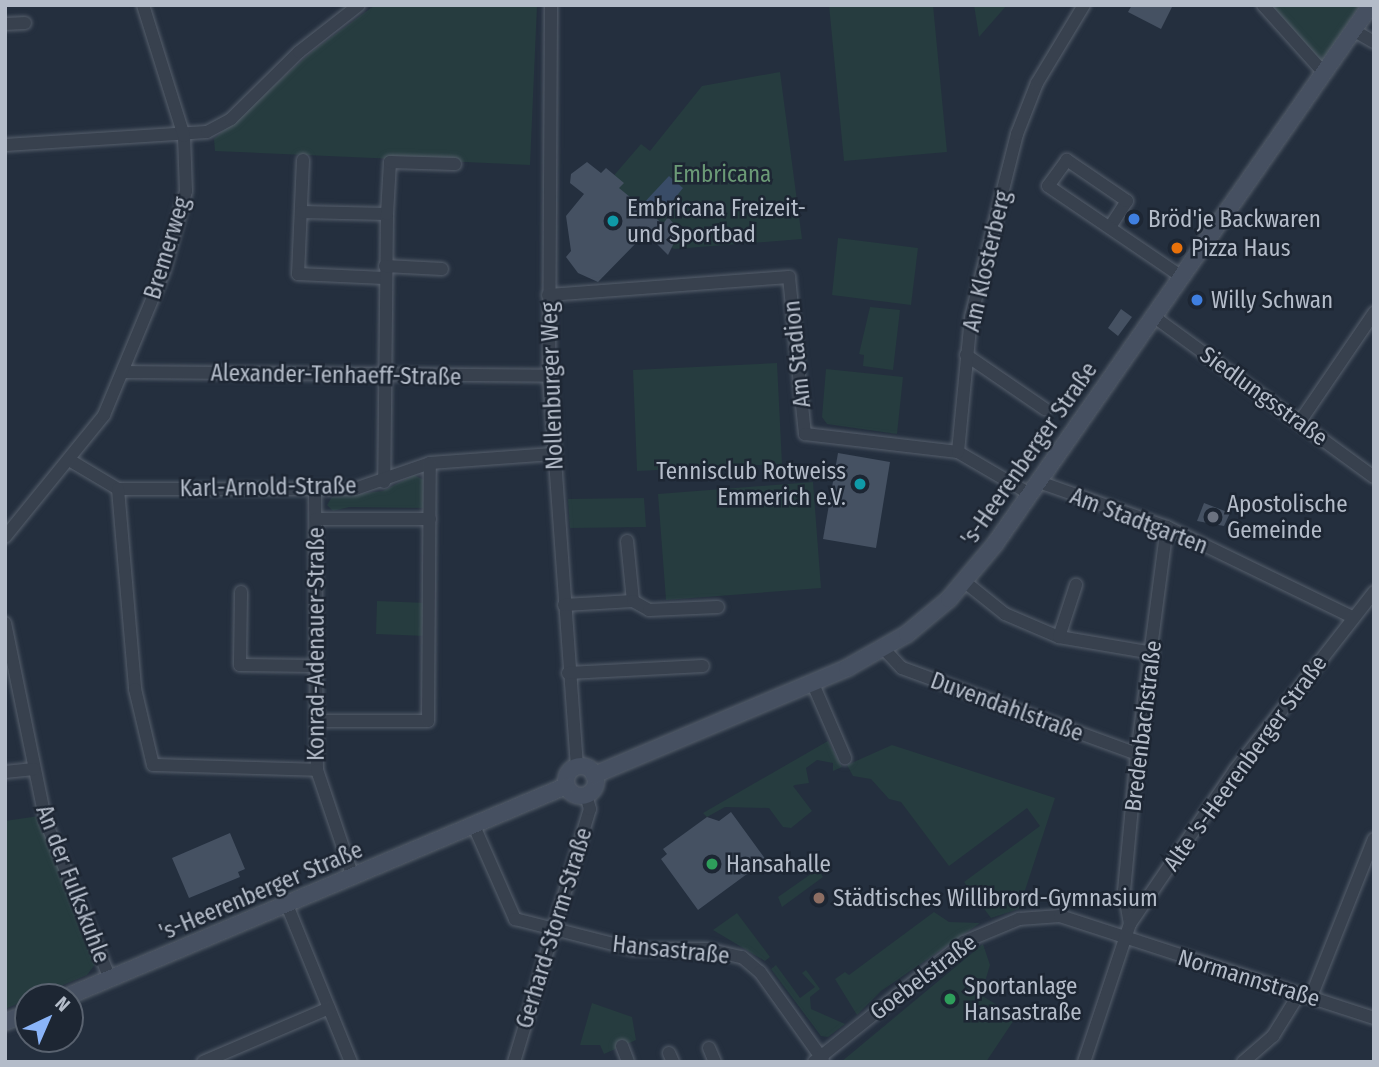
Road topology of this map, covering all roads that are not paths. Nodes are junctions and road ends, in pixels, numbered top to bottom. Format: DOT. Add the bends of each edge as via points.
graph roads {
  1 [pos="143,5"];
  2 [pos="359,5"];
  3 [pos="551,5"];
  4 [pos="1084,5"];
  5 [pos="1263,5"];
  6 [pos="1371,5"];
  7 [pos="24,23"];
  8 [pos="5,24"];
  9 [pos="1353,30"];
  10 [pos="1374,42"];
  11 [pos="1324,73"];
  12 [pos="184,136"];
  13 [pos="5,145"];
  14 [pos="303,160"];
  15 [pos="455,164"];
  16 [pos="301,212"];
  17 [pos="387,214"];
  18 [pos="1110,227"];
  19 [pos="442,269"];
  20 [pos="384,272"];
  21 [pos="1182,277"];
  22 [pos="548,295"];
  23 [pos="1374,313"];
  24 [pos="1153,316"];
  25 [pos="967,355"];
  26 [pos="124,372"];
  27 [pos="549,376"];
  28 [pos="382,378"];
  29 [pos="1045,409"];
  30 [pos="1301,421"];
  31 [pos="958,452"];
  32 [pos="553,454"];
  33 [pos="71,461"];
  34 [pos="430,463"];
  35 [pos="1374,478"];
  36 [pos="384,482"];
  37 [pos="1034,488"];
  38 [pos="118,489"];
  39 [pos="315,489"];
  40 [pos="316,519"];
  41 [pos="430,519"];
  42 [pos="1167,527"];
  43 [pos="5,537"];
  44 [pos="627,541"];
  45 [pos="965,582"];
  46 [pos="1076,585"];
  47 [pos="242,592"];
  48 [pos="1374,592"];
  49 [pos="633,601"];
  50 [pos="564,605"];
  51 [pos="718,607"];
  52 [pos="1352,617"];
  53 [pos="5,623"];
  54 [pos="1059,637"];
  55 [pos="884,649"];
  56 [pos="1153,653"];
  57 [pos="316,666"];
  58 [pos="703,666"];
  59 [pos="568,673"];
  60 [pos="813,684"];
  61 [pos="318,721"];
  62 [pos="1137,754"];
  63 [pos="845,758"];
  64 [pos="577,766"];
  65 [pos="34,769"];
  66 [pos="317,770"];
  67 [pos="5,772"];
  68 [pos="594,775"];
  69 [pos="566,786"];
  70 [pos="586,795"];
  71 [pos="474,826"];
  72 [pos="1374,839"];
  73 [pos="353,877"];
  74 [pos="287,905"];
  75 [pos="1130,925"];
  76 [pos="553,929"];
  77 [pos="1124,939"];
  78 [pos="110,979"];
  79 [pos="84,990"];
  80 [pos="1305,995"];
  81 [pos="329,1008"];
  82 [pos="1374,1018"];
  83 [pos="622,1046"];
  84 [pos="709,1048"];
  85 [pos="224,1056"];
  86 [pos="819,1060"];
  87 [pos="203,1062"];
  88 [pos="351,1062"];
  89 [pos="514,1062"];
  90 [pos="628,1062"];
  91 [pos="715,1062"];
  92 [pos="1084,1062"];
  93 [pos="1243,1062"];
  1 -- 12 [label="street, Bremerweg"];
  2 -- 12 [label="street" via="299,52 231,119 207,132"];
  3 -- 22 [label="street, Nollenburger Weg"];
  4 -- 25 [label="street, Am Klosterberg" via="1037,83 1017,134 971,317"];
  5 -- 11 [label="street"];
  6 -- 9 [label="street, 's-Heerenberger Straße"];
  7 -- 8 [label="street"];
  9 -- 10 [label="street"];
  9 -- 11 [label="street, 's-Heerenberger Straße"];
  11 -- 21 [label="street, 's-Heerenberger Straße"];
  12 -- 13 [label="street"];
  12 -- 26 [label="street, Bremerweg" via="186,191 164,271"];
  14 -- 16 [label="street"];
  15 -- 17 [label="street" via="390,162"];
  16 -- 17 [label="street"];
  16 -- 20 [label="street" via="298,274"];
  17 -- 20 [label="street"];
  18 -- 18 [label="street" via="1048,186 1067,160 1127,201"];
  18 -- 21 [label="street"];
  19 -- 20 [label="street"];
  20 -- 28 [label="street"];
  21 -- 24 [label="street, 's-Heerenberger Straße"];
  22 -- 27 [label="street, Nollenburger Weg"];
  22 -- 31 [label="street, Am Stadion" via="789,276 805,434"];
  23 -- 30 [label="street"];
  24 -- 30 [label="street, Siedlungsstraße"];
  24 -- 37 [label="street, 's-Heerenberger Straße"];
  25 -- 29 [label="street"];
  25 -- 31 [label="street, Am Klosterberg"];
  26 -- 28 [label="street, Alexander-Tenhaeff-Straße"];
  26 -- 33 [label="street, Bremerweg" via="104,415"];
  27 -- 28 [label="street, Alexander-Tenhaeff-Straße"];
  27 -- 32 [label="street, Nollenburger Weg"];
  28 -- 36 [label="street"];
  30 -- 35 [label="street, Siedlungsstraße"];
  31 -- 37 [label="street"];
  32 -- 34 [label="street, Karl-Arnold-Straße"];
  32 -- 50 [label="street, Nollenburger Weg"];
  33 -- 38 [label="street"];
  33 -- 43 [label="street, Bremerweg"];
  34 -- 36 [label="street, Karl-Arnold-Straße"];
  34 -- 41 [label="street"];
  36 -- 39 [label="street, Karl-Arnold-Straße"];
  37 -- 42 [label="street, Am Stadtgarten"];
  37 -- 45 [label="street, 's-Heerenberger Straße"];
  38 -- 39 [label="street, Karl-Arnold-Straße"];
  38 -- 66 [label="street" via="135,689 153,765"];
  39 -- 40 [label="street, Konrad-Adenauer-Straße"];
  40 -- 41 [label="street, Karl-Arnold-Straße"];
  40 -- 57 [label="street, Konrad-Adenauer-Straße"];
  41 -- 61 [label="street" via="428,722"];
  42 -- 52 [label="street, Am Stadtgarten"];
  42 -- 56 [label="street, Bredenbachstraße"];
  44 -- 49 [label="street"];
  45 -- 54 [label="street" via="1005,614"];
  45 -- 55 [label="street, 's-Heerenberger Straße"];
  46 -- 54 [label="street"];
  47 -- 57 [label="street" via="240,665"];
  48 -- 52 [label="street, Alte 's-Heerenberger Straße"];
  49 -- 50 [label="street"];
  49 -- 51 [label="street" via="649,610"];
  50 -- 59 [label="street, Nollenburger Weg"];
  52 -- 75 [label="street, Alte 's-Heerenberger Straße" via="1235,770"];
  53 -- 65 [label="street, An der Fulkskuhle"];
  54 -- 56 [label="street"];
  55 -- 60 [label="street, 's-Heerenberger Straße"];
  55 -- 62 [label="street, Duvendahlstraße" via="902,668"];
  56 -- 62 [label="street, Bredenbachstraße"];
  57 -- 61 [label="street, Konrad-Adenauer-Straße"];
  58 -- 59 [label="street"];
  59 -- 64 [label="street, Nollenburger Weg"];
  60 -- 63 [label="street"];
  60 -- 68 [label="street, 's-Heerenberger Straße"];
  61 -- 66 [label="street, Konrad-Adenauer-Straße"];
  62 -- 75 [label="street, Bredenbachstraße" via="1124,891"];
  64 -- 68 [label="street"];
  64 -- 69 [label="street" via="566,776"];
  65 -- 67 [label="street"];
  65 -- 78 [label="street, An der Fulkskuhle" via="46,822"];
  66 -- 73 [label="street, Konrad-Adenauer-Straße"];
  68 -- 70 [label="street" via="594,788"];
  69 -- 70 [label="street" via="574,794"];
  69 -- 71 [label="street, 's-Heerenberger Straße"];
  70 -- 76 [label="street, Gerhard-Storm-Straße" via="590,809"];
  71 -- 73 [label="street, 's-Heerenberger Straße"];
  71 -- 76 [label="street" via="515,919"];
  72 -- 80 [label="street"];
  73 -- 74 [label="street, 's-Heerenberger Straße"];
  74 -- 78 [label="street, 's-Heerenberger Straße"];
  74 -- 81 [label="street"];
  75 -- 77 [label="street, Alte 's-Heerenberger Straße"];
  76 -- 86 [label="street, Hansastraße" via="634,949 706,949 742,957 760,972"];
  76 -- 89 [label="street, Gerhard-Storm-Straße"];
  77 -- 80 [label="street, Normannstraße"];
  77 -- 86 [label="street, Goebelstraße" via="1059,916 990,928"];
  77 -- 92 [label="street"];
  78 -- 79 [label="street, 's-Heerenberger Straße"];
  80 -- 82 [label="street, Normannstraße"];
  80 -- 93 [label="street" via="1273,1036"];
  81 -- 85 [label="street"];
  81 -- 88 [label="street"];
  83 -- 90 [label="street"];
  84 -- 91 [label="street"];
  85 -- 87 [label="street"];
}
